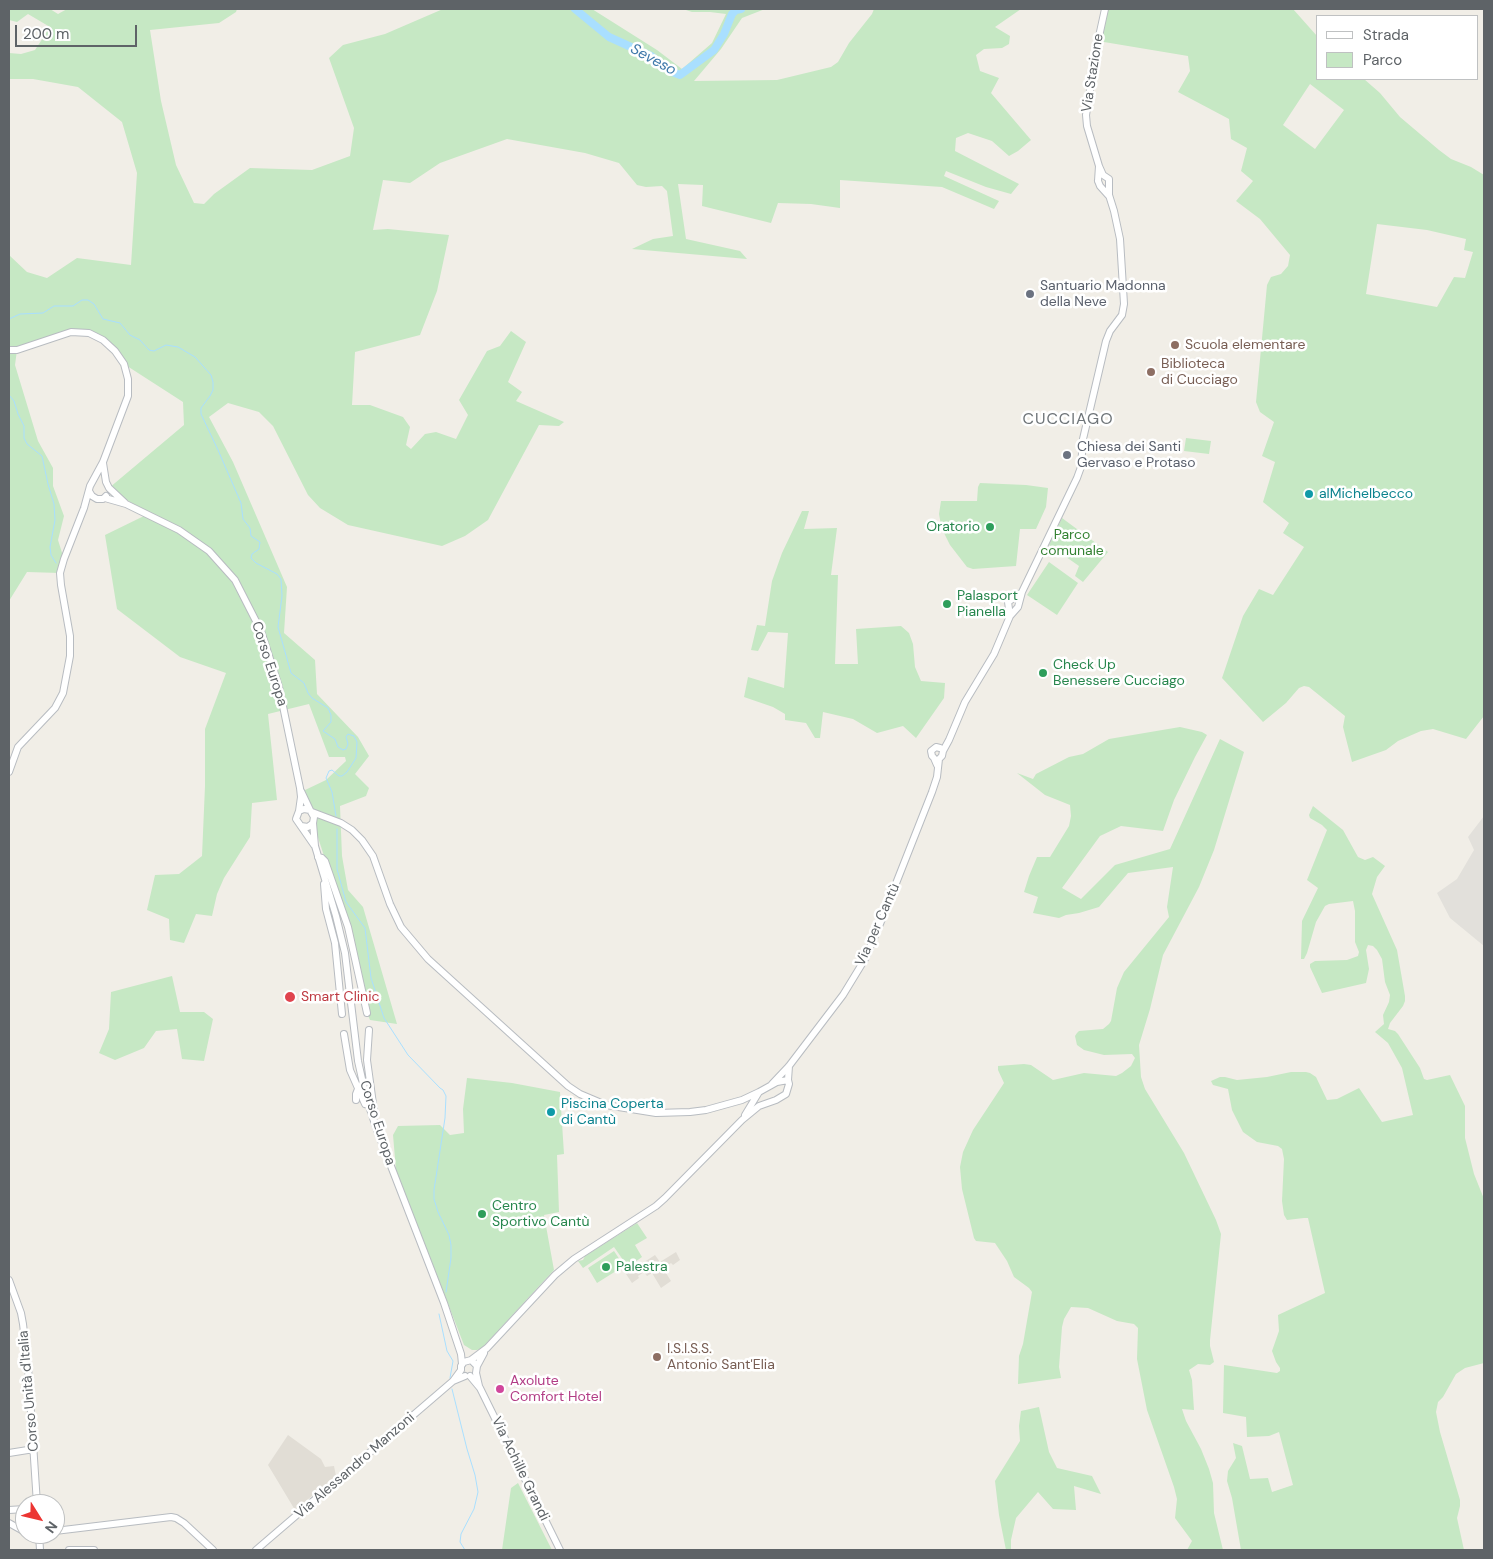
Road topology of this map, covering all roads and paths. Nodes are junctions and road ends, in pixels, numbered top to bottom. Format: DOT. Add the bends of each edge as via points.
graph roads {
  1 [pos="1105,9"];
  2 [pos="1099,166"];
  3 [pos="1105,176"];
  4 [pos="1100,184"];
  5 [pos="1109,185"];
  6 [pos="1110,198"];
  7 [pos="9,350"];
  8 [pos="103,462"];
  9 [pos="92,482"];
  10 [pos="107,485"];
  11 [pos="89,491"];
  12 [pos="105,498"];
  13 [pos="97,499"];
  14 [pos="126,504"];
  15 [pos="84,508"];
  16 [pos="1016,601"];
  17 [pos="1013,609"];
  18 [pos="941,749"];
  19 [pos="937,758"];
  20 [pos="9,772"];
  21 [pos="300,788"];
  22 [pos="299,811"];
  23 [pos="311,811"];
  24 [pos="325,818"];
  25 [pos="313,822"];
  26 [pos="302,826"];
  27 [pos="315,846"];
  28 [pos="318,858"];
  29 [pos="322,871"];
  30 [pos="367,1012"];
  31 [pos="342,1014"];
  32 [pos="369,1030"];
  33 [pos="344,1034"];
  34 [pos="789,1066"];
  35 [pos="788,1080"];
  36 [pos="772,1084"];
  37 [pos="358,1090"];
  38 [pos="759,1092"];
  39 [pos="356,1100"];
  40 [pos="742,1100"];
  41 [pos="755,1104"];
  42 [pos="377,1130"];
  43 [pos="9,1280"];
  44 [pos="455,1334"];
  45 [pos="487,1348"];
  46 [pos="470,1360"];
  47 [pos="461,1367"];
  48 [pos="472,1373"];
  49 [pos="453,1381"];
  50 [pos="34,1449"];
  51 [pos="9,1453"];
  52 [pos="36,1494"];
  53 [pos="65,1530"];
  54 [pos="69,1550"];
  55 [pos="94,1550"];
  56 [pos="213,1550"];
  57 [pos="256,1550"];
  58 [pos="560,1550"];
  1 -- 2 [label="main road, Via Stazione" via="1086,115"];
  2 -- 3 [label="main road, Via Stazione"];
  2 -- 4 [label="main road, Via Stazione"];
  3 -- 4 [label="main road" via="1101,176"];
  3 -- 5 [label="main road"];
  4 -- 5 [label="main road"];
  4 -- 6 [label="main road"];
  5 -- 6 [label="main road"];
  6 -- 16 [label="main road" via="1120,239 1122,314 1104,349 1083,439 1080,467 1072,490"];
  7 -- 8 [label="main road" via="71,332 103,340 115,351 124,364 128,396"];
  8 -- 9 [label="main road"];
  8 -- 10 [label="main road"];
  9 -- 10 [label="main road" via="101,480"];
  9 -- 11 [label="main road"];
  10 -- 12 [label="main road" via="108,495"];
  10 -- 14 [label="main road"];
  11 -- 13 [label="main road"];
  11 -- 15 [label="main road"];
  12 -- 13 [label="main road"];
  12 -- 14 [label="main road, Corso Europa"];
  13 -- 15 [label="main road"];
  14 -- 21 [label="main road, Corso Europa" via="179,530 209,552 235,580 261,631 279,687"];
  15 -- 20 [label="main road" via="60,573 70,636 70,656 62,693 55,708 18,747"];
  16 -- 17 [label="main road" via="1019,606"];
  16 -- 17 [label="main road" via="1008,602"];
  17 -- 18 [label="main road" via="994,654 965,702 949,740"];
  18 -- 19 [label="main road" via="942,756"];
  18 -- 19 [label="main road" via="932,751 932,756"];
  19 -- 34 [label="main road, Via per Cantù" via="938,769 932,792 865,959 843,995"];
  21 -- 22 [label="main road, Corso Europa"];
  21 -- 23 [label="main road, Corso Europa"];
  22 -- 23 [label="main road"];
  22 -- 26 [label="main road, Corso Europa" via="296,819"];
  23 -- 24 [label="main road"];
  23 -- 25 [label="main road, Corso Europa"];
  24 -- 25 [label="main road"];
  24 -- 40 [label="main road" via="341,823 362,840 373,856 400,927 413,944 568,1086 606,1105 656,1113 706,1110"];
  25 -- 26 [label="main road" via="308,827"];
  25 -- 27 [label="main road, Corso Europa"];
  26 -- 27 [label="main road, Corso Europa"];
  27 -- 28 [label="main road, Corso Europa"];
  28 -- 29 [label="main road, Corso Europa"];
  28 -- 30 [label="main road" via="325,861 348,927"];
  29 -- 31 [label="main road" via="326,909 335,943"];
  29 -- 42 [label="main road, Corso Europa" via="345,953 362,1079"];
  32 -- 42 [label="main road" via="367,1060"];
  33 -- 37 [label="main road" via="350,1070"];
  34 -- 35 [label="main road"];
  34 -- 36 [label="main road, Via per Cantù"];
  35 -- 36 [label="main road"];
  35 -- 41 [label="main road" via="786,1094 776,1100"];
  36 -- 38 [label="main road"];
  37 -- 39 [label="main road"];
  37 -- 42 [label="main road"];
  38 -- 40 [label="main road"];
  38 -- 41 [label="main road"];
  40 -- 41 [label="main road"];
  41 -- 45 [label="main road" via="665,1198 603,1238 555,1275"];
  42 -- 44 [label="main road, Corso Europa"];
  43 -- 50 [label="main road, Corso Unità d'Italia" via="23,1324"];
  44 -- 46 [label="main road, Corso Europa"];
  44 -- 47 [label="main road, Corso Europa"];
  45 -- 46 [label="main road"];
  45 -- 48 [label="main road"];
  46 -- 47 [label="main road"];
  46 -- 48 [label="main road, Corso Europa"];
  47 -- 48 [label="main road"];
  47 -- 49 [label="main road, Via Alessandro Manzoni"];
  48 -- 49 [label="main road, Via Alessandro Manzoni"];
  48 -- 58 [label="main road, Via Achille Grandi"];
  49 -- 57 [label="main road, Via Alessandro Manzoni"];
  50 -- 51 [label="main road"];
  50 -- 52 [label="main road, Corso Unità d'Italia"];
  53 -- 56 [label="main road" via="176,1518"];
  54 -- 55 [label="main road"];
}
